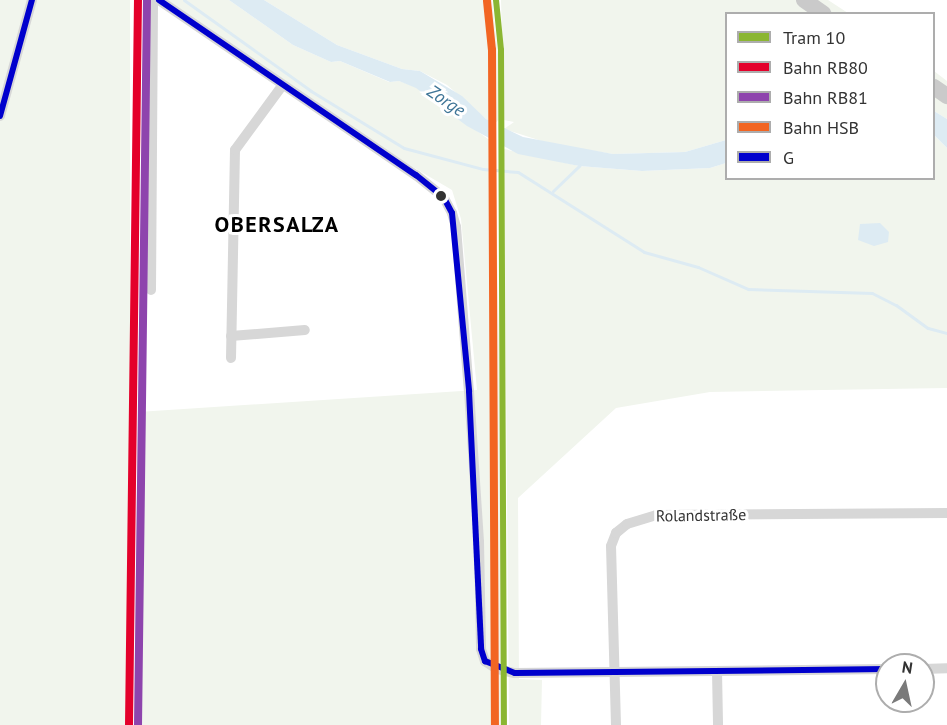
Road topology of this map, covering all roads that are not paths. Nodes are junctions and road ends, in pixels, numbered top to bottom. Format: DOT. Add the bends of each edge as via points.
graph roads {
  1 [pos="32,0"];
  2 [pos="153,0"];
  3 [pos="159,0"];
  4 [pos="804,0"];
  5 [pos="821,12"];
  6 [pos="282,86"];
  7 [pos="0,116"];
  8 [pos="151,290"];
  9 [pos="305,330"];
  10 [pos="231,336"];
  11 [pos="231,358"];
  12 [pos="947,513"];
  13 [pos="875,669"];
  14 [pos="614,672"];
  15 [pos="717,672"];
  16 [pos="616,725"];
  17 [pos="718,725"];
  1 -- 7 [label="street"];
  2 -- 8 [label="street"];
  3 -- 6 [label="street"];
  4 -- 5 [label="main road"];
  6 -- 10 [label="street" via="235,150"];
  6 -- 14 [label="street" via="416,175 444,198 456,227 479,542 481,649 485,661 505,671"];
  9 -- 10 [label="street"];
  10 -- 11 [label="street"];
  12 -- 14 [label="street, Rolandstraße" via="656,515 627,524 616,533 612,546"];
  13 -- 15 [label="street"];
  14 -- 15 [label="street"];
  14 -- 16 [label="street, Rolandstraße"];
  15 -- 17 [label="street"];
}
